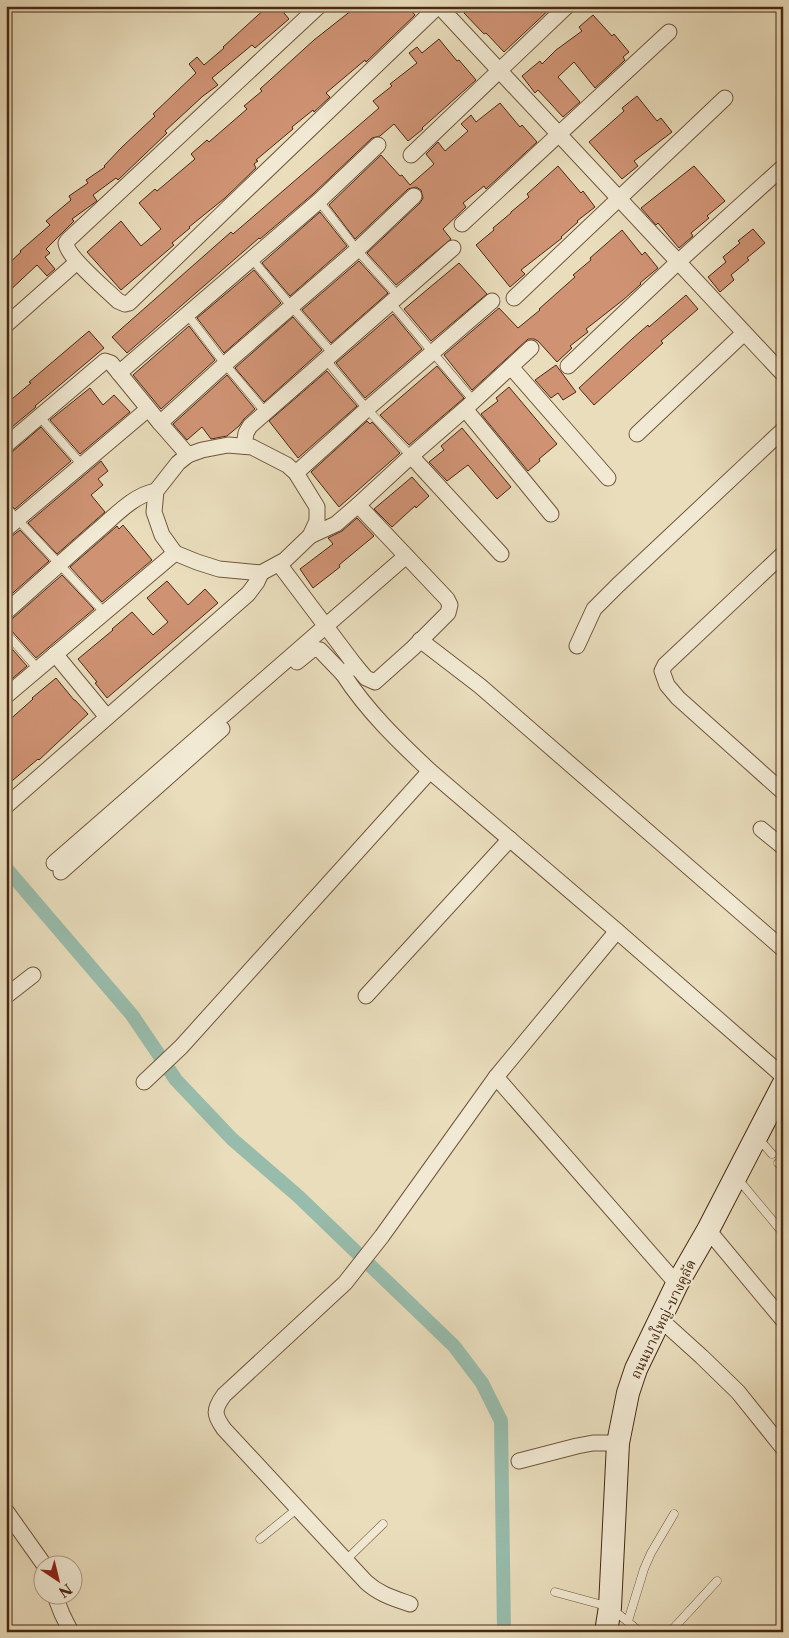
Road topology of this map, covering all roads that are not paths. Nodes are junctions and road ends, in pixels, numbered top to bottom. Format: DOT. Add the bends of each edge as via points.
graph roads {
  1 [pos="319,6"];
  2 [pos="438,6"];
  3 [pos="567,6"];
  4 [pos="669,32"];
  5 [pos="499,71"];
  6 [pos="725,98"];
  7 [pos="558,134"];
  8 [pos="378,145"];
  9 [pos="411,155"];
  10 [pos="783,167"];
  11 [pos="414,196"];
  12 [pos="618,198"];
  13 [pos="319,201"];
  14 [pos="462,224"];
  15 [pos="452,248"];
  16 [pos="358,250"];
  17 [pos="252,259"];
  18 [pos="77,262"];
  19 [pos="678,262"];
  20 [pos="514,298"];
  21 [pos="395,300"];
  22 [pos="492,300"];
  23 [pos="292,307"];
  24 [pos="187,314"];
  25 [pos="6,325"];
  26 [pos="744,332"];
  27 [pos="532,348"];
  28 [pos="432,351"];
  29 [pos="330,357"];
  30 [pos="225,364"];
  31 [pos="568,366"];
  32 [pos="511,367"];
  33 [pos="119,372"];
  34 [pos="783,374"];
  35 [pos="469,405"];
  36 [pos="367,408"];
  37 [pos="148,409"];
  38 [pos="266,413"];
  39 [pos="39,416"];
  40 [pos="160,423"];
  41 [pos="783,430"];
  42 [pos="637,434"];
  43 [pos="6,445"];
  44 [pos="244,446"];
  45 [pos="188,455"];
  46 [pos="411,456"];
  47 [pos="82,464"];
  48 [pos="296,473"];
  49 [pos="608,478"];
  50 [pos="156,491"];
  51 [pos="358,505"];
  52 [pos="6,506"];
  53 [pos="552,514"];
  54 [pos="18,519"];
  55 [pos="6,529"];
  56 [pos="310,536"];
  57 [pos="175,553"];
  58 [pos="501,554"];
  59 [pos="783,554"];
  60 [pos="406,556"];
  61 [pos="60,564"];
  62 [pos="279,564"];
  63 [pos="261,572"];
  64 [pos="6,612"];
  65 [pos="104,612"];
  66 [pos="325,625"];
  67 [pos="6,633"];
  68 [pos="420,640"];
  69 [pos="577,646"];
  70 [pos="55,654"];
  71 [pos="38,669"];
  72 [pos="349,669"];
  73 [pos="6,696"];
  74 [pos="107,717"];
  75 [pos="430,771"];
  76 [pos="783,792"];
  77 [pos="6,806"];
  78 [pos="761,829"];
  79 [pos="510,839"];
  80 [pos="783,847"];
  81 [pos="617,931"];
  82 [pos="783,948"];
  83 [pos="33,975"];
  84 [pos="6,996"];
  85 [pos="366,996"];
  86 [pos="783,1076"];
  87 [pos="496,1077"];
  88 [pos="148,1079"];
  89 [pos="783,1085"];
  90 [pos="756,1135"];
  91 [pos="772,1154"];
  92 [pos="735,1176"];
  93 [pos="708,1230"];
  94 [pos="783,1233"];
  95 [pos="677,1284"];
  96 [pos="660,1319"];
  97 [pos="783,1320"];
  98 [pos="618,1442"];
  99 [pos="783,1448"];
  100 [pos="519,1461"];
  101 [pos="298,1508"];
  102 [pos="6,1511"];
  103 [pos="674,1514"];
  104 [pos="383,1524"];
  105 [pos="260,1539"];
  106 [pos="38,1556"];
  107 [pos="346,1560"];
  108 [pos="717,1580"];
  109 [pos="555,1592"];
  110 [pos="410,1604"];
  111 [pos="59,1606"];
  112 [pos="610,1607"];
  113 [pos="628,1621"];
  114 [pos="71,1632"];
  115 [pos="606,1632"];
  116 [pos="640,1632"];
  117 [pos="670,1632"];
  1 -- 18 [label="street" via="68,240 67,250"];
  2 -- 5 [label="street"];
  2 -- 18 [label="street" via="129,303 118,301"];
  3 -- 5 [label="street"];
  4 -- 7 [label="street"];
  5 -- 7 [label="street"];
  5 -- 9 [label="street"];
  6 -- 12 [label="street"];
  7 -- 12 [label="street"];
  7 -- 14 [label="street"];
  8 -- 13 [label="street"];
  10 -- 19 [label="street"];
  11 -- 16 [label="street"];
  12 -- 19 [label="street"];
  12 -- 20 [label="street"];
  13 -- 16 [label="lane"];
  13 -- 17 [label="street"];
  15 -- 21 [label="street"];
  16 -- 21 [label="lane"];
  16 -- 23 [label="street"];
  17 -- 23 [label="lane"];
  17 -- 24 [label="street"];
  18 -- 25 [label="street"];
  19 -- 26 [label="street"];
  19 -- 31 [label="street"];
  21 -- 28 [label="lane"];
  21 -- 29 [label="street"];
  22 -- 28 [label="street"];
  23 -- 29 [label="lane"];
  23 -- 30 [label="street"];
  24 -- 30 [label="lane"];
  24 -- 33 [label="street"];
  26 -- 34 [label="street"];
  26 -- 42 [label="street"];
  27 -- 32 [label="street"];
  28 -- 35 [label="lane"];
  28 -- 36 [label="street"];
  29 -- 36 [label="lane"];
  29 -- 38 [label="street"];
  30 -- 38 [label="lane"];
  30 -- 40 [label="street"];
  32 -- 35 [label="street"];
  32 -- 49 [label="street"];
  33 -- 37 [label="street"];
  33 -- 39 [label="street" via="105,361"];
  35 -- 46 [label="street"];
  35 -- 53 [label="street"];
  36 -- 46 [label="lane"];
  36 -- 48 [label="street"];
  37 -- 40 [label="street"];
  37 -- 47 [label="street"];
  38 -- 44 [label="street" via="250,426"];
  39 -- 43 [label="street"];
  39 -- 47 [label="lane"];
  40 -- 45 [label="street"];
  41 -- 69 [label="street" via="594,609"];
  44 -- 45 [label="street" via="228,445"];
  44 -- 48 [label="street" via="287,465"];
  45 -- 50 [label="street"];
  46 -- 51 [label="street"];
  46 -- 58 [label="street"];
  47 -- 54 [label="street"];
  48 -- 56 [label="street" via="317,507 317,521"];
  50 -- 57 [label="street" via="156,519 162,535"];
  50 -- 61 [label="street" via="147,492 134,501"];
  51 -- 56 [label="street" via="336,524"];
  51 -- 60 [label="street"];
  52 -- 54 [label="lane"];
  54 -- 55 [label="street"];
  54 -- 61 [label="lane"];
  56 -- 62 [label="street"];
  57 -- 63 [label="street" via="219,569"];
  57 -- 65 [label="street"];
  59 -- 76 [label="street" via="662,671 667,685 678,698"];
  60 -- 66 [label="street"];
  60 -- 68 [label="street" via="450,605 448,613"];
  61 -- 64 [label="street"];
  61 -- 65 [label="lane"];
  62 -- 63 [label="street"];
  62 -- 66 [label="street"];
  63 -- 74 [label="street" via="248,594"];
  65 -- 70 [label="street"];
  66 -- 72 [label="street"];
  66 -- 72 [label="street" via="58,867 308,652 320,650"];
  67 -- 71 [label="lane"];
  68 -- 72 [label="street" via="375,682"];
  68 -- 82 [label="street" via="480,686"];
  70 -- 71 [label="street"];
  70 -- 74 [label="street"];
  71 -- 73 [label="street"];
  72 -- 75 [label="street" via="360,700"];
  74 -- 77 [label="street"];
  75 -- 79 [label="street"];
  75 -- 88 [label="street" via="171,1058"];
  78 -- 80 [label="street"];
  79 -- 81 [label="street"];
  79 -- 85 [label="street"];
  81 -- 86 [label="street"];
  81 -- 87 [label="street"];
  83 -- 84 [label="street"];
  87 -- 95 [label="street"];
  87 -- 101 [label="street" via="345,1283 217,1404 215,1412 224,1429"];
  89 -- 90 [label="street, ถนนบางใหญ่-บางคูลัด"];
  90 -- 91 [label="lane"];
  90 -- 92 [label="street, ถนนบางใหญ่-บางคูลัด"];
  92 -- 93 [label="street, ถนนบางใหญ่-บางคูลัด"];
  92 -- 94 [label="lane"];
  93 -- 95 [label="street, ถนนบางใหญ่-บางคูลัด"];
  93 -- 97 [label="street"];
  95 -- 96 [label="street, ถนนบางใหญ่-บางคูลัด"];
  96 -- 98 [label="street, ถนนบางใหญ่-บางคูลัด" via="636,1369"];
  96 -- 99 [label="street" via="738,1392"];
  98 -- 100 [label="street" via="577,1446"];
  98 -- 112 [label="street, ถนนบางใหญ่-บางคูลัด"];
  101 -- 105 [label="lane"];
  101 -- 107 [label="street"];
  102 -- 106 [label="street"];
  103 -- 113 [label="lane" via="651,1553"];
  104 -- 107 [label="lane"];
  107 -- 110 [label="street" via="376,1591"];
  108 -- 117 [label="lane"];
  109 -- 112 [label="lane"];
  111 -- 114 [label="street"];
  112 -- 113 [label="lane"];
  112 -- 115 [label="street, ถนนบางใหญ่-บางคูลัด"];
  113 -- 116 [label="lane"];
}
